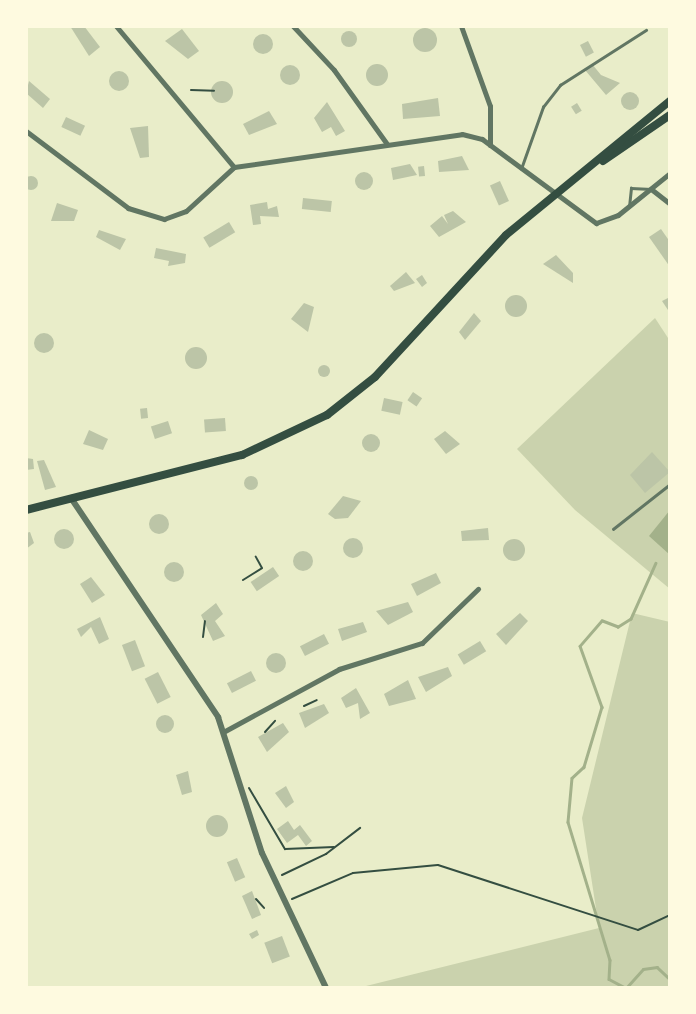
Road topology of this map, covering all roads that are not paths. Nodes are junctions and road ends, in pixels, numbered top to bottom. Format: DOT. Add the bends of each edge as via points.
graph roads {
  1 [pos="116,26"];
  2 [pos="293,26"];
  3 [pos="461,26"];
  4 [pos="646,30"];
  5 [pos="670,101"];
  6 [pos="670,115"];
  7 [pos="26,131"];
  8 [pos="387,144"];
  9 [pos="490,145"];
  10 [pos="234,167"];
  11 [pos="522,169"];
  12 [pos="588,169"];
  13 [pos="670,173"];
  14 [pos="650,189"];
  15 [pos="554,196"];
  16 [pos="670,204"];
  17 [pos="629,207"];
  18 [pos="670,485"];
  19 [pos="71,498"];
  20 [pos="26,510"];
  21 [pos="613,529"];
  22 [pos="478,589"];
  23 [pos="225,730"];
  24 [pos="326,988"];
  1 -- 10 [label="street"];
  2 -- 8 [label="street" via="334,70"];
  3 -- 9 [label="street" via="490,106"];
  4 -- 11 [label="lane" via="563,81 543,107"];
  5 -- 12 [label="main road"];
  6 -- 12 [label="main road"];
  7 -- 10 [label="street" via="128,208 154,219 186,211"];
  8 -- 9 [label="street" via="467,134"];
  8 -- 10 [label="street"];
  9 -- 11 [label="street"];
  11 -- 15 [label="street"];
  12 -- 15 [label="main road"];
  13 -- 14 [label="street"];
  14 -- 16 [label="street"];
  14 -- 17 [label="street"];
  14 -- 17 [label="lane" via="631,188"];
  15 -- 17 [label="street" via="596,223"];
  15 -- 19 [label="main road" via="486,253 375,377 323,417 236,457"];
  18 -- 21 [label="lane"];
  19 -- 20 [label="main road"];
  19 -- 23 [label="street"];
  22 -- 23 [label="street" via="422,643 339,668"];
  23 -- 24 [label="street" via="274,878"];
}
